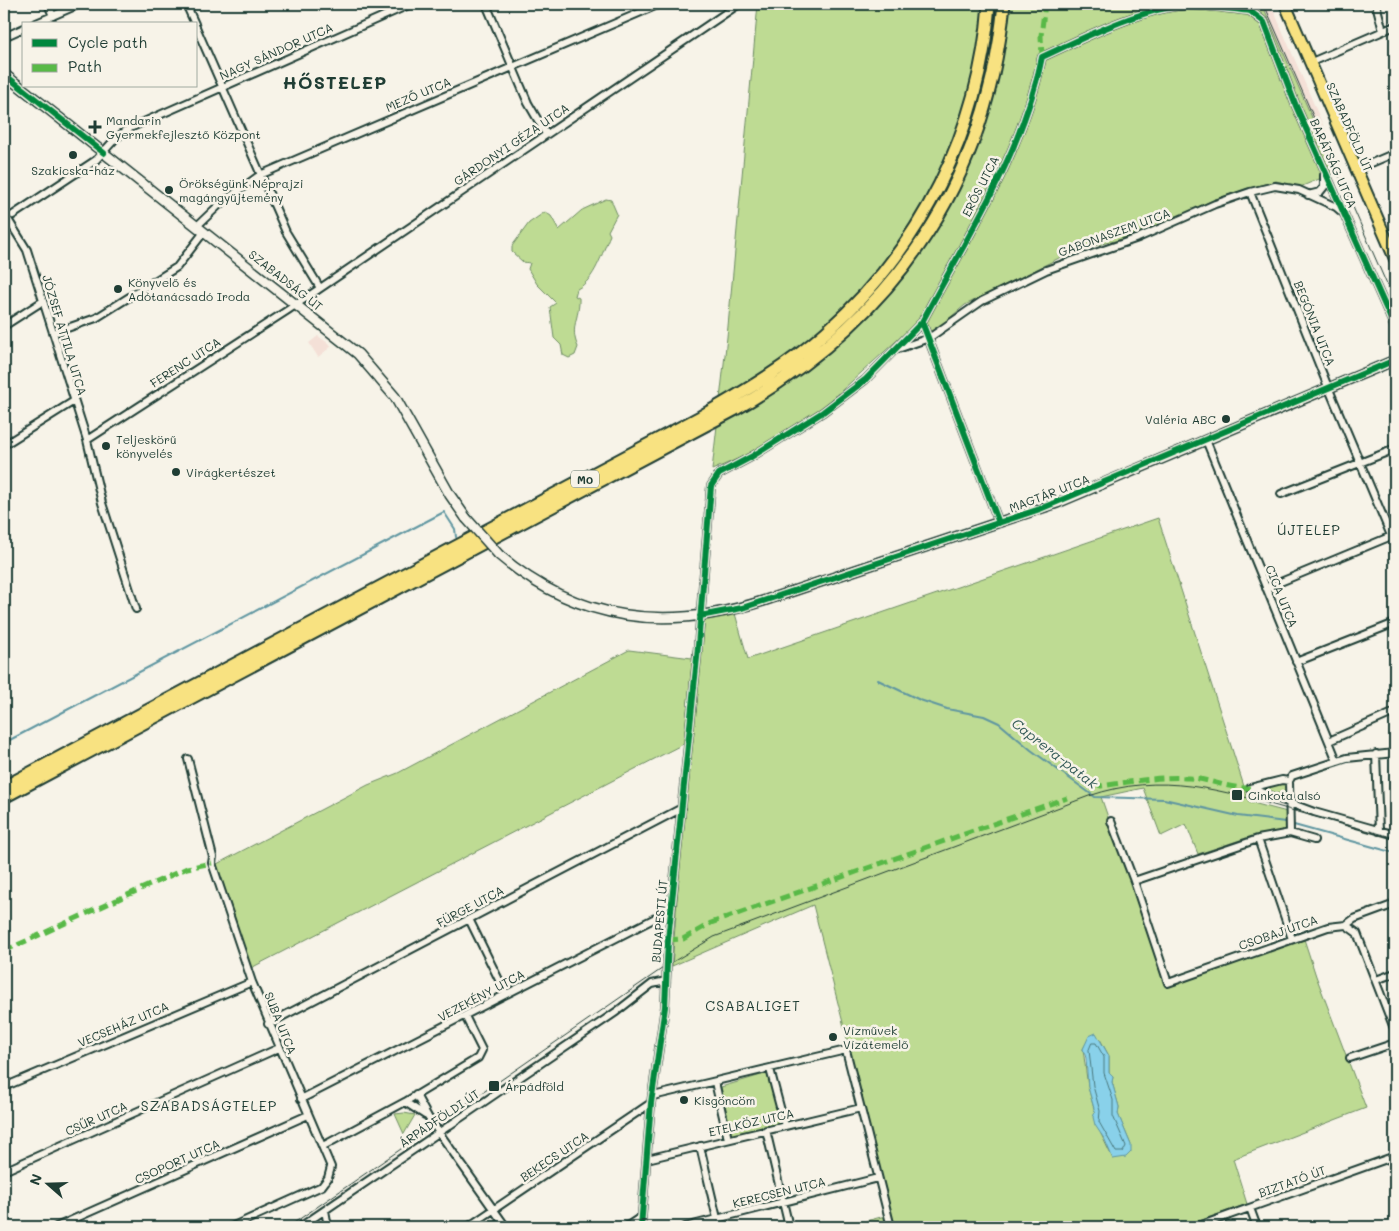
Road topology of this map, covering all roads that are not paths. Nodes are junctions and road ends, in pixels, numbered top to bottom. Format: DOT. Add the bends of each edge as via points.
graph roads {
  1 [pos="48,4"];
  2 [pos="80,4"];
  3 [pos="186,4"];
  4 [pos="411,4"];
  5 [pos="486,4"];
  6 [pos="660,4"];
  7 [pos="739,4"];
  8 [pos="989,4"];
  9 [pos="1004,4"];
  10 [pos="1188,4"];
  11 [pos="1285,4"];
  12 [pos="1376,4"];
  13 [pos="1250,11"];
  14 [pos="53,16"];
  15 [pos="39,22"];
  16 [pos="195,22"];
  17 [pos="1395,26"];
  18 [pos="22,29"];
  19 [pos="198,30"];
  20 [pos="1383,31"];
  21 [pos="4,37"];
  22 [pos="1309,63"];
  23 [pos="511,66"];
  24 [pos="4,74"];
  25 [pos="222,87"];
  26 [pos="546,134"];
  27 [pos="104,153"];
  28 [pos="1395,153"];
  29 [pos="1324,169"];
  30 [pos="1355,170"];
  31 [pos="260,175"];
  32 [pos="1250,192"];
  33 [pos="1308,195"];
  34 [pos="4,212"];
  35 [pos="1344,213"];
  36 [pos="13,215"];
  37 [pos="201,229"];
  38 [pos="19,238"];
  39 [pos="1395,259"];
  40 [pos="320,288"];
  41 [pos="43,301"];
  42 [pos="296,303"];
  43 [pos="922,322"];
  44 [pos="4,326"];
  45 [pos="1395,328"];
  46 [pos="52,333"];
  47 [pos="929,338"];
  48 [pos="894,351"];
  49 [pos="1395,360"];
  50 [pos="1329,388"];
  51 [pos="74,401"];
  52 [pos="87,440"];
  53 [pos="1206,440"];
  54 [pos="4,446"];
  55 [pos="1395,449"];
  56 [pos="1361,462"];
  57 [pos="1281,494"];
  58 [pos="999,523"];
  59 [pos="1394,536"];
  60 [pos="1395,545"];
  61 [pos="499,555"];
  62 [pos="1266,588"];
  63 [pos="136,609"];
  64 [pos="700,616"];
  65 [pos="1395,623"];
  66 [pos="1296,662"];
  67 [pos="1395,712"];
  68 [pos="1329,740"];
  69 [pos="1395,753"];
  70 [pos="1376,754"];
  71 [pos="188,759"];
  72 [pos="1337,761"];
  73 [pos="1289,781"];
  74 [pos="4,788"];
  75 [pos="4,797"];
  76 [pos="1290,803"];
  77 [pos="682,808"];
  78 [pos="1111,821"];
  79 [pos="1379,831"];
  80 [pos="1290,833"];
  81 [pos="1395,835"];
  82 [pos="1258,839"];
  83 [pos="1314,840"];
  84 [pos="1134,881"];
  85 [pos="1395,904"];
  86 [pos="671,910"];
  87 [pos="470,919"];
  88 [pos="1346,925"];
  89 [pos="1292,939"];
  90 [pos="1395,973"];
  91 [pos="1376,980"];
  92 [pos="666,981"];
  93 [pos="252,982"];
  94 [pos="506,994"];
  95 [pos="464,1016"];
  96 [pos="268,1024"];
  97 [pos="1395,1031"];
  98 [pos="1395,1043"];
  99 [pos="279,1048"];
  100 [pos="1350,1058"];
  101 [pos="770,1068"];
  102 [pos="715,1082"];
  103 [pos="4,1087"];
  104 [pos="416,1095"];
  105 [pos="653,1096"];
  106 [pos="301,1100"];
  107 [pos="406,1102"];
  108 [pos="651,1103"];
  109 [pos="861,1108"];
  110 [pos="308,1115"];
  111 [pos="428,1117"];
  112 [pos="785,1126"];
  113 [pos="766,1130"];
  114 [pos="439,1131"];
  115 [pos="728,1140"];
  116 [pos="323,1146"];
  117 [pos="700,1146"];
  118 [pos="1395,1156"];
  119 [pos="647,1159"];
  120 [pos="4,1171"];
  121 [pos="878,1178"];
  122 [pos="783,1203"];
  123 [pos="1250,1208"];
  124 [pos="324,1210"];
  125 [pos="494,1210"];
  126 [pos="642,1217"];
  127 [pos="717,1219"];
  128 [pos="56,1227"];
  129 [pos="231,1227"];
  130 [pos="300,1227"];
  131 [pos="328,1227"];
  132 [pos="468,1227"];
  133 [pos="506,1227"];
  134 [pos="626,1227"];
  135 [pos="641,1227"];
  136 [pos="686,1227"];
  137 [pos="719,1227"];
  138 [pos="789,1227"];
  139 [pos="891,1227"];
  140 [pos="1196,1227"];
  141 [pos="1257,1227"];
  1 -- 14 [label="street"];
  2 -- 14 [label="street"];
  3 -- 16 [label="street"];
  4 -- 25 [label="street, NAGY SÁNDOR UTCA"];
  5 -- 23 [label="street"];
  6 -- 23 [label="street, MEZŐ UTCA"];
  7 -- 26 [label="street, GÁRDONYI GÉZA UTCA"];
  8 -- 74 [label="highway, M0" via="984,52 973,100 937,190 900,251 878,279 846,314 806,348 758,383 700,417"];
  9 -- 75 [label="highway, M0" via="991,87 952,190 919,247 882,294 814,358 734,410"];
  10 -- 13 [label="street, ERŐS UTCA"];
  10 -- 43 [label="street, ERŐS UTCA" via="1163,8 1042,57 1035,92 993,190"];
  11 -- 22 [label="main road, SZABADFÖLD ÚT"];
  12 -- 20 [label="street"];
  13 -- 29 [label="street, BARÁTSÁG UTCA" via="1264,22"];
  14 -- 15 [label="street"];
  17 -- 20 [label="street"];
  18 -- 21 [label="street"];
  19 -- 25 [label="street"];
  20 -- 22 [label="street"];
  22 -- 30 [label="main road, SZABADFÖLD ÚT"];
  23 -- 26 [label="street"];
  23 -- 31 [label="street, MEZŐ UTCA"];
  24 -- 27 [label="street, SZABADSÁG ÚT"];
  25 -- 27 [label="street, NAGY SÁNDOR UTCA" via="121,133"];
  25 -- 31 [label="street"];
  26 -- 40 [label="street, GÁRDONYI GÉZA UTCA"];
  27 -- 36 [label="street, NAGY SÁNDOR UTCA"];
  27 -- 37 [label="street, SZABADSÁG ÚT"];
  28 -- 30 [label="street"];
  29 -- 33 [label="street" via="1324,187 1320,192"];
  29 -- 35 [label="street, BARÁTSÁG UTCA"];
  30 -- 39 [label="main road, SZABADFÖLD ÚT"];
  31 -- 37 [label="street, MEZŐ UTCA" via="219,205"];
  31 -- 40 [label="street" via="286,232"];
  32 -- 33 [label="street, GABONASZEM UTCA" via="1275,186"];
  32 -- 47 [label="street, GABONASZEM UTCA" via="1138,238 1046,270 982,301"];
  32 -- 50 [label="street, BEGÓNIA UTCA"];
  33 -- 35 [label="street, GABONASZEM UTCA"];
  34 -- 36 [label="street"];
  34 -- 38 [label="street, JÓZSEF ATTILA UTCA"];
  35 -- 45 [label="street, BARÁTSÁG UTCA"];
  36 -- 38 [label="street, JÓZSEF ATTILA UTCA"];
  37 -- 42 [label="street, SZABADSÁG ÚT"];
  37 -- 46 [label="street, MEZŐ UTCA" via="177,267 96,318"];
  38 -- 41 [label="street, JÓZSEF ATTILA UTCA" via="27,250"];
  40 -- 42 [label="street, GÁRDONYI GÉZA UTCA"];
  41 -- 44 [label="street"];
  41 -- 46 [label="street, JÓZSEF ATTILA UTCA"];
  42 -- 52 [label="street, FERENC UTCA"];
  42 -- 61 [label="street, SZABADSÁG ÚT, bridge" via="358,354 387,387 450,495"];
  43 -- 47 [label="street"];
  43 -- 48 [label="street"];
  46 -- 51 [label="street, JÓZSEF ATTILA UTCA"];
  47 -- 48 [label="street, GABONASZEM UTCA"];
  47 -- 58 [label="street"];
  48 -- 64 [label="street, BUDAPESTI ÚT" via="865,380 822,412 715,479 710,497"];
  49 -- 50 [label="street, MAGTÁR UTCA"];
  50 -- 53 [label="street, MAGTÁR UTCA"];
  50 -- 56 [label="street, BEGÓNIA UTCA"];
  51 -- 52 [label="street, JÓZSEF ATTILA UTCA"];
  51 -- 54 [label="street"];
  52 -- 63 [label="street, JÓZSEF ATTILA UTCA" via="102,503"];
  53 -- 58 [label="street, MAGTÁR UTCA" via="1057,503"];
  53 -- 62 [label="street, CICA UTCA"];
  55 -- 56 [label="street"];
  56 -- 57 [label="street"];
  56 -- 59 [label="street, BEGÓNIA UTCA"];
  58 -- 64 [label="street, MAGTÁR UTCA" via="742,608"];
  59 -- 60 [label="street, BEGÓNIA UTCA"];
  59 -- 62 [label="street"];
  61 -- 64 [label="street, MAGTÁR UTCA" via="543,587 592,608 641,618"];
  62 -- 66 [label="street, CICA UTCA"];
  64 -- 77 [label="street, BUDAPESTI ÚT"];
  65 -- 66 [label="street"];
  66 -- 68 [label="street, CICA UTCA"];
  67 -- 68 [label="street"];
  68 -- 72 [label="street, CICA UTCA"];
  69 -- 70 [label="street"];
  70 -- 72 [label="street"];
  70 -- 79 [label="street"];
  71 -- 93 [label="street, SUBA UTCA" via="212,863"];
  72 -- 73 [label="street" via="1292,776"];
  73 -- 76 [label="street"];
  73 -- 76 [label="street" via="1250,788"];
  76 -- 79 [label="street"];
  76 -- 80 [label="street"];
  77 -- 86 [label="street, BUDAPESTI ÚT"];
  77 -- 87 [label="street, FÜRGE UTCA"];
  78 -- 84 [label="street"];
  79 -- 81 [label="street"];
  80 -- 82 [label="street"];
  80 -- 83 [label="street"];
  82 -- 84 [label="street"];
  82 -- 89 [label="street"];
  84 -- 89 [label="street, CSOBAJ UTCA" via="1168,983"];
  85 -- 88 [label="street, CSOBAJ UTCA"];
  86 -- 92 [label="street, BUDAPESTI ÚT"];
  86 -- 94 [label="street, VEZEKÉNY UTCA"];
  87 -- 94 [label="street"];
  87 -- 96 [label="street, FÜRGE UTCA"];
  88 -- 89 [label="street, CSOBAJ UTCA" via="1328,927"];
  88 -- 91 [label="street" via="1357,933"];
  90 -- 91 [label="street"];
  91 -- 97 [label="street"];
  92 -- 105 [label="street, BUDAPESTI ÚT"];
  92 -- 114 [label="street, ÁRPÁDFÖLDI ÚT" via="652,984 616,1012"];
  93 -- 96 [label="street, SUBA UTCA"];
  93 -- 103 [label="street, VECSEHÁZ UTCA"];
  94 -- 95 [label="street, VEZEKÉNY UTCA"];
  95 -- 104 [label="street" via="482,1050 478,1058"];
  95 -- 106 [label="street, VEZEKÉNY UTCA"];
  96 -- 99 [label="street, SUBA UTCA"];
  98 -- 100 [label="street"];
  99 -- 106 [label="street, SUBA UTCA"];
  99 -- 120 [label="street, CSŰR UTCA"];
  101 -- 102 [label="street"];
  101 -- 109 [label="street" via="846,1050"];
  101 -- 112 [label="street"];
  102 -- 105 [label="street"];
  102 -- 115 [label="street"];
  104 -- 107 [label="street"];
  104 -- 111 [label="street"];
  105 -- 108 [label="street, BUDAPESTI ÚT"];
  106 -- 110 [label="street, SUBA UTCA"];
  107 -- 111 [label="street"];
  107 -- 116 [label="street"];
  108 -- 119 [label="street, BUDAPESTI ÚT"];
  108 -- 125 [label="street, BEKECS UTCA"];
  109 -- 112 [label="street, ETELKÖZ UTCA"];
  109 -- 121 [label="street"];
  110 -- 116 [label="street, SUBA UTCA"];
  110 -- 128 [label="street, CSOPORT UTCA"];
  111 -- 114 [label="street"];
  112 -- 113 [label="street, ETELKÖZ UTCA"];
  113 -- 115 [label="street, ETELKÖZ UTCA"];
  113 -- 122 [label="street"];
  114 -- 124 [label="street, ÁRPÁDFÖLDI ÚT"];
  114 -- 125 [label="street"];
  115 -- 117 [label="street, ETELKÖZ UTCA"];
  116 -- 129 [label="street, SUBA UTCA" via="331,1167 322,1186"];
  117 -- 119 [label="street, ETELKÖZ UTCA"];
  117 -- 127 [label="street"];
  118 -- 123 [label="street, BIZTATÓ ÚT"];
  119 -- 126 [label="street, BUDAPESTI ÚT"];
  121 -- 122 [label="street, KERECSEN UTCA"];
  121 -- 139 [label="street"];
  122 -- 127 [label="street, KERECSEN UTCA"];
  122 -- 138 [label="street"];
  123 -- 140 [label="street, BIZTATÓ ÚT"];
  123 -- 141 [label="street"];
  124 -- 130 [label="street, ÁRPÁDFÖLDI ÚT"];
  124 -- 131 [label="street"];
  125 -- 132 [label="street, BEKECS UTCA"];
  125 -- 133 [label="street"];
  126 -- 134 [label="street"];
  126 -- 135 [label="street, BUDAPESTI ÚT"];
  127 -- 136 [label="street, KERECSEN UTCA"];
  127 -- 137 [label="street"];
}
